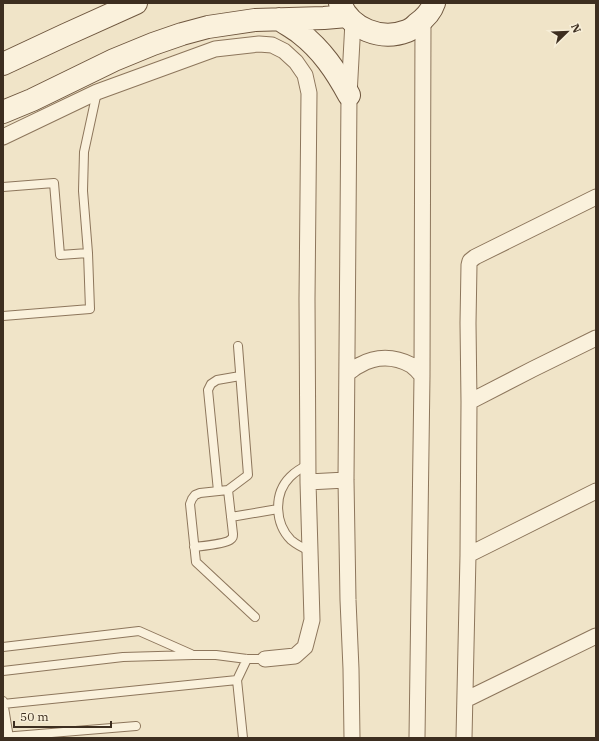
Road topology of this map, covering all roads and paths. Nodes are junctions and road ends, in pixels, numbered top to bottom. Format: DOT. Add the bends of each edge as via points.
graph roads {
  1 [pos="136,3"];
  2 [pos="429,11"];
  3 [pos="347,14"];
  4 [pos="279,19"];
  5 [pos="3,64"];
  6 [pos="97,92"];
  7 [pos="349,94"];
  8 [pos="3,112"];
  9 [pos="3,137"];
  10 [pos="3,187"];
  11 [pos="596,197"];
  12 [pos="88,253"];
  13 [pos="3,316"];
  14 [pos="596,338"];
  15 [pos="238,346"];
  16 [pos="347,374"];
  17 [pos="240,376"];
  18 [pos="422,376"];
  19 [pos="469,402"];
  20 [pos="308,465"];
  21 [pos="346,480"];
  22 [pos="308,482"];
  23 [pos="228,490"];
  24 [pos="218,491"];
  25 [pos="596,491"];
  26 [pos="278,509"];
  27 [pos="231,517"];
  28 [pos="194,547"];
  29 [pos="310,551"];
  30 [pos="468,555"];
  31 [pos="255,617"];
  32 [pos="596,636"];
  33 [pos="3,647"];
  34 [pos="193,655"];
  35 [pos="246,659"];
  36 [pos="265,659"];
  37 [pos="3,671"];
  38 [pos="237,680"];
  39 [pos="465,700"];
  40 [pos="3,703"];
  41 [pos="136,726"];
  42 [pos="7,737"];
  43 [pos="243,738"];
  44 [pos="352,738"];
  45 [pos="417,738"];
  46 [pos="464,738"];
  1 -- 5 [label="street"];
  2 -- 3 [label="street" via="408,31 389,35 370,32"];
  2 -- 18 [label="street"];
  3 -- 4 [label="street" via="324,18"];
  3 -- 7 [label="street"];
  4 -- 7 [label="street" via="301,34 320,52"];
  4 -- 8 [label="street" via="208,27 182,34 114,60"];
  6 -- 9 [label="street"];
  6 -- 12 [label="lane" via="84,152 83,191"];
  6 -- 20 [label="street" via="215,49 259,44 272,45 284,51 305,75 309,93"];
  7 -- 16 [label="street"];
  10 -- 12 [label="lane" via="54,183 60,255"];
  11 -- 19 [label="street" via="470,261"];
  12 -- 13 [label="lane" via="90,309"];
  14 -- 19 [label="street"];
  15 -- 17 [label="lane"];
  16 -- 18 [label="street" via="358,365 385,358 399,360 412,366"];
  16 -- 21 [label="street"];
  17 -- 23 [label="lane" via="248,475"];
  17 -- 24 [label="lane" via="217,380 208,390"];
  18 -- 45 [label="street"];
  19 -- 30 [label="street"];
  20 -- 22 [label="street"];
  20 -- 26 [label="lane" via="289,478 281,492"];
  21 -- 22 [label="street"];
  21 -- 44 [label="street"];
  22 -- 29 [label="street"];
  23 -- 24 [label="lane"];
  23 -- 27 [label="lane"];
  24 -- 28 [label="lane" via="200,493 192,499 190,504"];
  25 -- 30 [label="street"];
  26 -- 27 [label="lane"];
  26 -- 29 [label="lane" via="284,531 291,540"];
  27 -- 28 [label="lane" via="231,540"];
  28 -- 31 [label="lane" via="196,562"];
  29 -- 36 [label="street" via="312,620 305,647 295,656"];
  30 -- 39 [label="street"];
  32 -- 39 [label="street"];
  33 -- 34 [label="lane" via="139,631"];
  34 -- 35 [label="lane"];
  34 -- 37 [label="lane" via="123,657"];
  35 -- 36 [label="lane"];
  35 -- 38 [label="lane"];
  38 -- 40 [label="lane"];
  38 -- 43 [label="lane"];
  39 -- 46 [label="street"];
  40 -- 42 [label="lane"];
  41 -- 42 [label="lane"];
}
